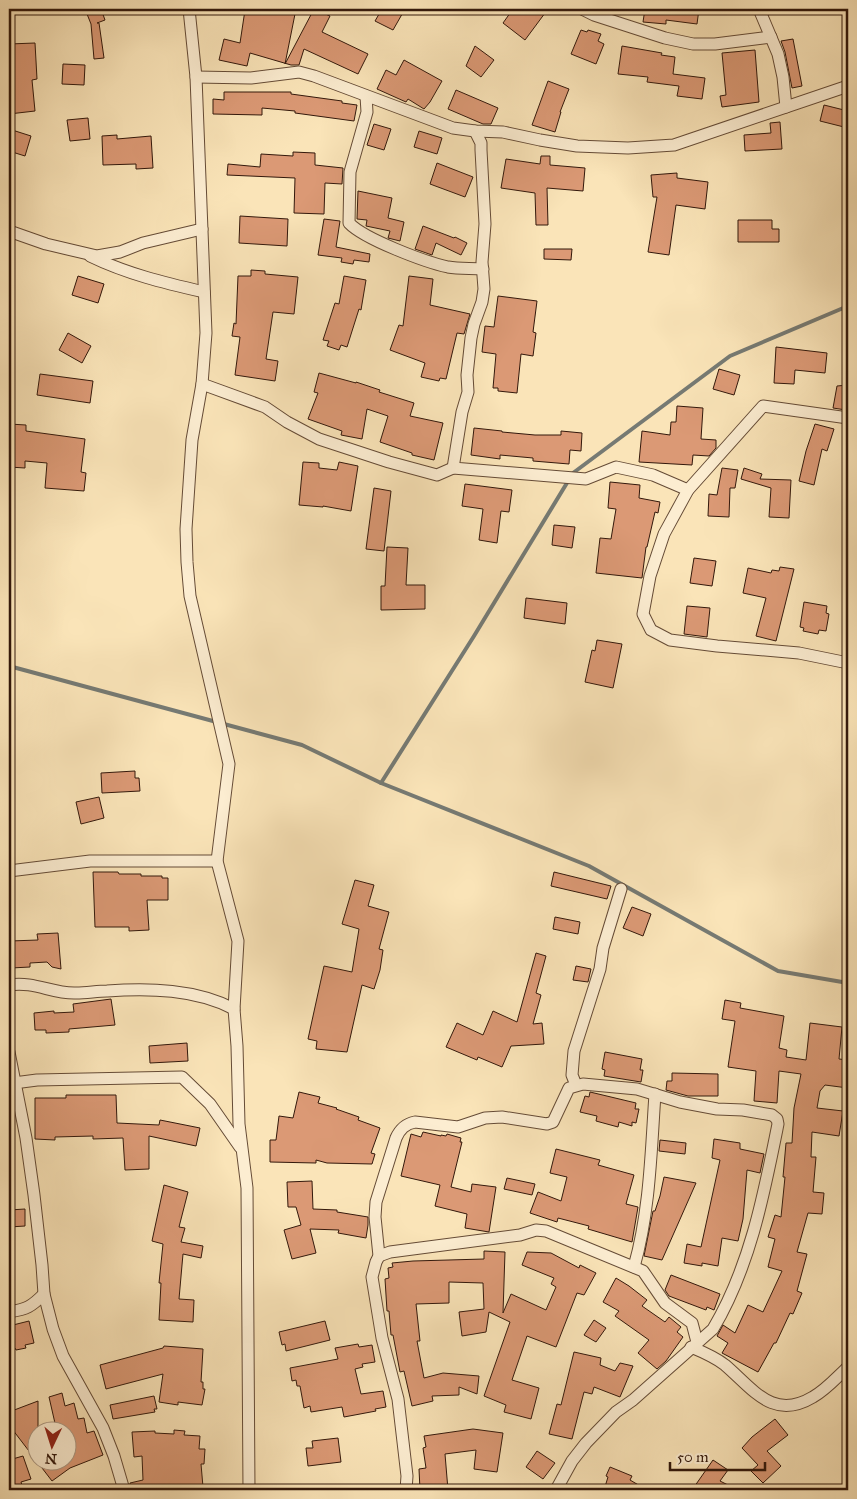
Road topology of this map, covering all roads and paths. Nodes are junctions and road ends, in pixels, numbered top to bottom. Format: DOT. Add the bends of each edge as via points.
graph roads {
  1 [pos="189,9"];
  2 [pos="582,9"];
  3 [pos="759,9"];
  4 [pos="771,37"];
  5 [pos="196,77"];
  6 [pos="848,86"];
  7 [pos="366,96"];
  8 [pos="786,107"];
  9 [pos="475,131"];
  10 [pos="202,229"];
  11 [pos="9,231"];
  12 [pos="86,254"];
  13 [pos="483,269"];
  14 [pos="204,292"];
  15 [pos="202,384"];
  16 [pos="848,418"];
  17 [pos="453,468"];
  18 [pos="688,490"];
  19 [pos="848,663"];
  20 [pos="217,861"];
  21 [pos="9,871"];
  22 [pos="620,889"];
  23 [pos="9,986"];
  24 [pos="234,1009"];
  25 [pos="9,1052"];
  26 [pos="14,1083"];
  27 [pos="576,1085"];
  28 [pos="655,1094"];
  29 [pos="242,1148"];
  30 [pos="379,1256"];
  31 [pos="634,1267"];
  32 [pos="44,1294"];
  33 [pos="9,1312"];
  34 [pos="694,1344"];
  35 [pos="848,1367"];
  36 [pos="124,1490"];
  37 [pos="249,1490"];
  38 [pos="406,1490"];
  39 [pos="556,1490"];
  1 -- 5 [label="street"];
  2 -- 4 [label="street" via="665,38 693,44"];
  3 -- 4 [label="street"];
  4 -- 8 [label="street" via="784,77"];
  5 -- 7 [label="street" via="236,78 299,72"];
  5 -- 10 [label="street"];
  6 -- 8 [label="street"];
  7 -- 9 [label="street" via="454,128"];
  7 -- 13 [label="street" via="367,112 350,172 350,223 372,239 427,260 449,267"];
  8 -- 9 [label="street" via="674,145 628,148 577,146 503,132"];
  9 -- 13 [label="street" via="481,143 485,224"];
  10 -- 12 [label="street" via="120,252 97,256"];
  10 -- 14 [label="street"];
  11 -- 12 [label="street"];
  12 -- 14 [label="street" via="151,280"];
  13 -- 17 [label="street" via="484,289 471,338 468,392"];
  14 -- 15 [label="street" via="206,333"];
  15 -- 17 [label="street" via="265,407 327,442 437,476"];
  15 -- 20 [label="street" via="192,440 187,562 190,596 229,764"];
  16 -- 18 [label="street" via="763,406"];
  17 -- 18 [label="street" via="586,479 616,467 653,475"];
  18 -- 19 [label="street" via="664,534 650,576 643,614 651,630 670,640 799,653"];
  20 -- 21 [label="street" via="90,861"];
  20 -- 24 [label="street" via="238,941"];
  22 -- 27 [label="street" via="600,970 574,1050 572,1075"];
  23 -- 24 [label="street" via="32,984 76,994 148,990 182,993 206,997"];
  24 -- 29 [label="street"];
  25 -- 26 [label="street"];
  26 -- 29 [label="street" via="182,1077 210,1104"];
  26 -- 32 [label="street" via="26,1138"];
  27 -- 28 [label="street" via="637,1089"];
  27 -- 30 [label="street" via="569,1088 553,1122 547,1124 502,1116 458,1127 415,1122 400,1129 376,1202"];
  28 -- 31 [label="street" via="648,1204"];
  28 -- 34 [label="street" via="717,1109 772,1115 778,1124 765,1189 737,1282 713,1328"];
  29 -- 37 [label="street" via="247,1188"];
  30 -- 31 [label="street" via="536,1230"];
  30 -- 38 [label="street" via="372,1277 382,1338 398,1399"];
  31 -- 34 [label="street" via="643,1271 665,1304 692,1323"];
  32 -- 33 [label="street" via="33,1306"];
  32 -- 36 [label="street" via="63,1356 103,1428"];
  34 -- 35 [label="street" via="723,1364 756,1394 774,1404 793,1407 814,1397"];
  34 -- 39 [label="street" via="616,1412 572,1461"];
}
